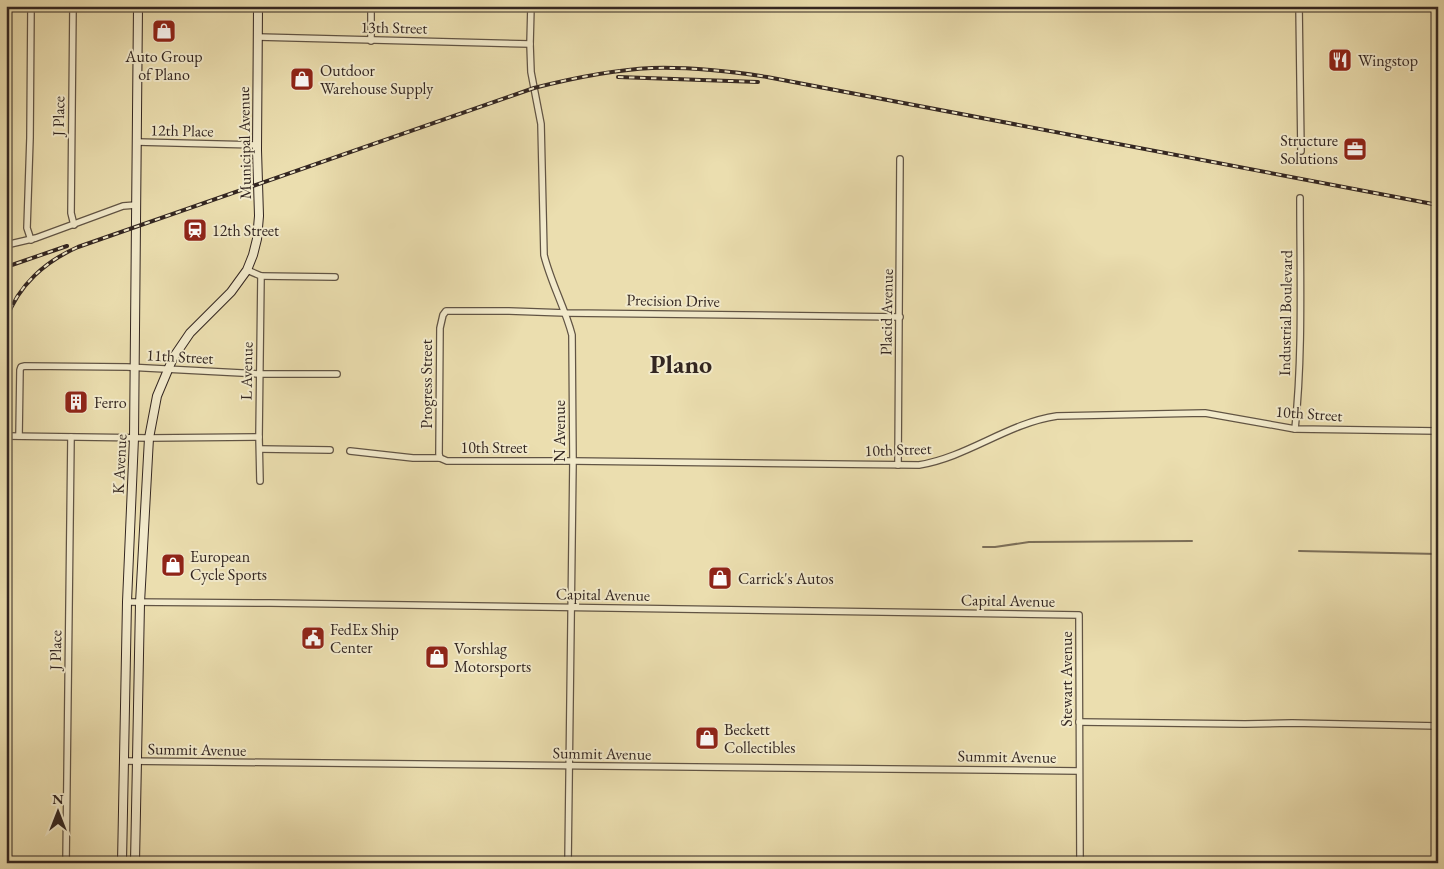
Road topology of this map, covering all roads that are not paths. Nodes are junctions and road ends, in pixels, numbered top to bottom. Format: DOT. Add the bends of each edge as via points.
graph roads {
  1 [pos="31,6"];
  2 [pos="73,6"];
  3 [pos="138,6"];
  4 [pos="258,6"];
  5 [pos="371,6"];
  6 [pos="531,6"];
  7 [pos="1299,6"];
  8 [pos="258,37"];
  9 [pos="371,41"];
  10 [pos="530,44"];
  11 [pos="136,142"];
  12 [pos="257,145"];
  13 [pos="1301,151"];
  14 [pos="900,159"];
  15 [pos="1300,198"];
  16 [pos="136,205"];
  17 [pos="74,225"];
  18 [pos="31,240"];
  19 [pos="6,245"];
  20 [pos="247,270"];
  21 [pos="261,276"];
  22 [pos="335,277"];
  23 [pos="446,311"];
  24 [pos="566,313"];
  25 [pos="900,317"];
  26 [pos="134,367"];
  27 [pos="168,369"];
  28 [pos="260,374"];
  29 [pos="337,374"];
  30 [pos="1296,429"];
  31 [pos="1438,431"];
  32 [pos="6,436"];
  33 [pos="19,436"];
  34 [pos="71,437"];
  35 [pos="259,437"];
  36 [pos="134,438"];
  37 [pos="148,438"];
  38 [pos="260,450"];
  39 [pos="330,450"];
  40 [pos="350,451"];
  41 [pos="440,458"];
  42 [pos="572,461"];
  43 [pos="898,465"];
  44 [pos="260,481"];
  45 [pos="130,529"];
  46 [pos="144,530"];
  47 [pos="127,602"];
  48 [pos="140,603"];
  49 [pos="571,608"];
  50 [pos="1080,614"];
  51 [pos="1079,722"];
  52 [pos="1438,726"];
  53 [pos="124,762"];
  54 [pos="136,762"];
  55 [pos="569,766"];
  56 [pos="1079,770"];
  57 [pos="122,860"];
  58 [pos="135,860"];
  59 [pos="66,863"];
  60 [pos="568,863"];
  61 [pos="1080,863"];
  1 -- 18 [label="street" via="28,228"];
  2 -- 17 [label="street, J Place" via="71,213"];
  3 -- 11 [label="main road, K Avenue"];
  4 -- 8 [label="main road, Municipal Avenue"];
  5 -- 9 [label="street"];
  6 -- 10 [label="street, N Avenue"];
  7 -- 13 [label="street"];
  8 -- 9 [label="street, 13th Street"];
  8 -- 12 [label="main road, Municipal Avenue"];
  9 -- 10 [label="street, 13th Street"];
  10 -- 24 [label="street, N Avenue" via="531,72 541,124 544,255"];
  11 -- 12 [label="street, 12th Place"];
  11 -- 16 [label="main road, K Avenue"];
  12 -- 20 [label="main road, Municipal Avenue" via="258,229"];
  14 -- 25 [label="street, Placid Avenue"];
  15 -- 30 [label="street, Industrial Boulevard"];
  16 -- 17 [label="street" via="123,206"];
  16 -- 26 [label="main road, K Avenue"];
  17 -- 18 [label="street"];
  18 -- 19 [label="street"];
  20 -- 21 [label="street"];
  20 -- 27 [label="main road, Municipal Avenue" via="231,292 190,333"];
  21 -- 22 [label="street"];
  21 -- 28 [label="street, L Avenue"];
  23 -- 24 [label="street, Precision Drive"];
  23 -- 41 [label="street, Progress Street" via="440,328"];
  24 -- 25 [label="street, Precision Drive"];
  24 -- 42 [label="street, N Avenue" via="572,335"];
  25 -- 43 [label="street, Placid Avenue"];
  26 -- 27 [label="street, 11th Street"];
  26 -- 33 [label="street, 11th Street" via="21,367"];
  26 -- 36 [label="main road, K Avenue"];
  27 -- 28 [label="street, 11th Street"];
  27 -- 37 [label="main road, K Avenue"];
  28 -- 29 [label="street, 11th Street"];
  28 -- 35 [label="street, L Avenue"];
  30 -- 31 [label="street, 10th Street"];
  30 -- 43 [label="street, 10th Street" via="1205,413 1057,416 1018,426 940,462"];
  32 -- 33 [label="street"];
  33 -- 34 [label="street"];
  34 -- 36 [label="street"];
  34 -- 59 [label="street, J Place"];
  35 -- 37 [label="street"];
  35 -- 38 [label="street, L Avenue"];
  36 -- 37 [label="street"];
  36 -- 45 [label="main road, K Avenue"];
  37 -- 46 [label="main road, K Avenue"];
  38 -- 39 [label="street"];
  38 -- 44 [label="street, L Avenue"];
  40 -- 41 [label="street, 10th Street"];
  41 -- 42 [label="street, 10th Street" via="447,461"];
  42 -- 43 [label="street, 10th Street"];
  42 -- 49 [label="street, N Avenue"];
  45 -- 46 [label="main road"];
  45 -- 47 [label="main road, K Avenue"];
  46 -- 48 [label="main road, K Avenue"];
  47 -- 48 [label="street, Capital Avenue"];
  47 -- 53 [label="main road, K Avenue"];
  48 -- 49 [label="street, Capital Avenue"];
  48 -- 54 [label="main road, K Avenue"];
  49 -- 50 [label="street, Capital Avenue"];
  49 -- 55 [label="street, N Avenue"];
  50 -- 51 [label="street, Stewart Avenue"];
  51 -- 52 [label="street"];
  51 -- 56 [label="street, Stewart Avenue"];
  53 -- 54 [label="street, Summit Avenue"];
  53 -- 57 [label="main road, K Avenue"];
  54 -- 55 [label="street, Summit Avenue"];
  54 -- 58 [label="main road, K Avenue"];
  55 -- 56 [label="street, Summit Avenue"];
  55 -- 60 [label="street, N Avenue"];
  56 -- 61 [label="street, Stewart Avenue"];
  57 -- 58 [label="main road"];
}
